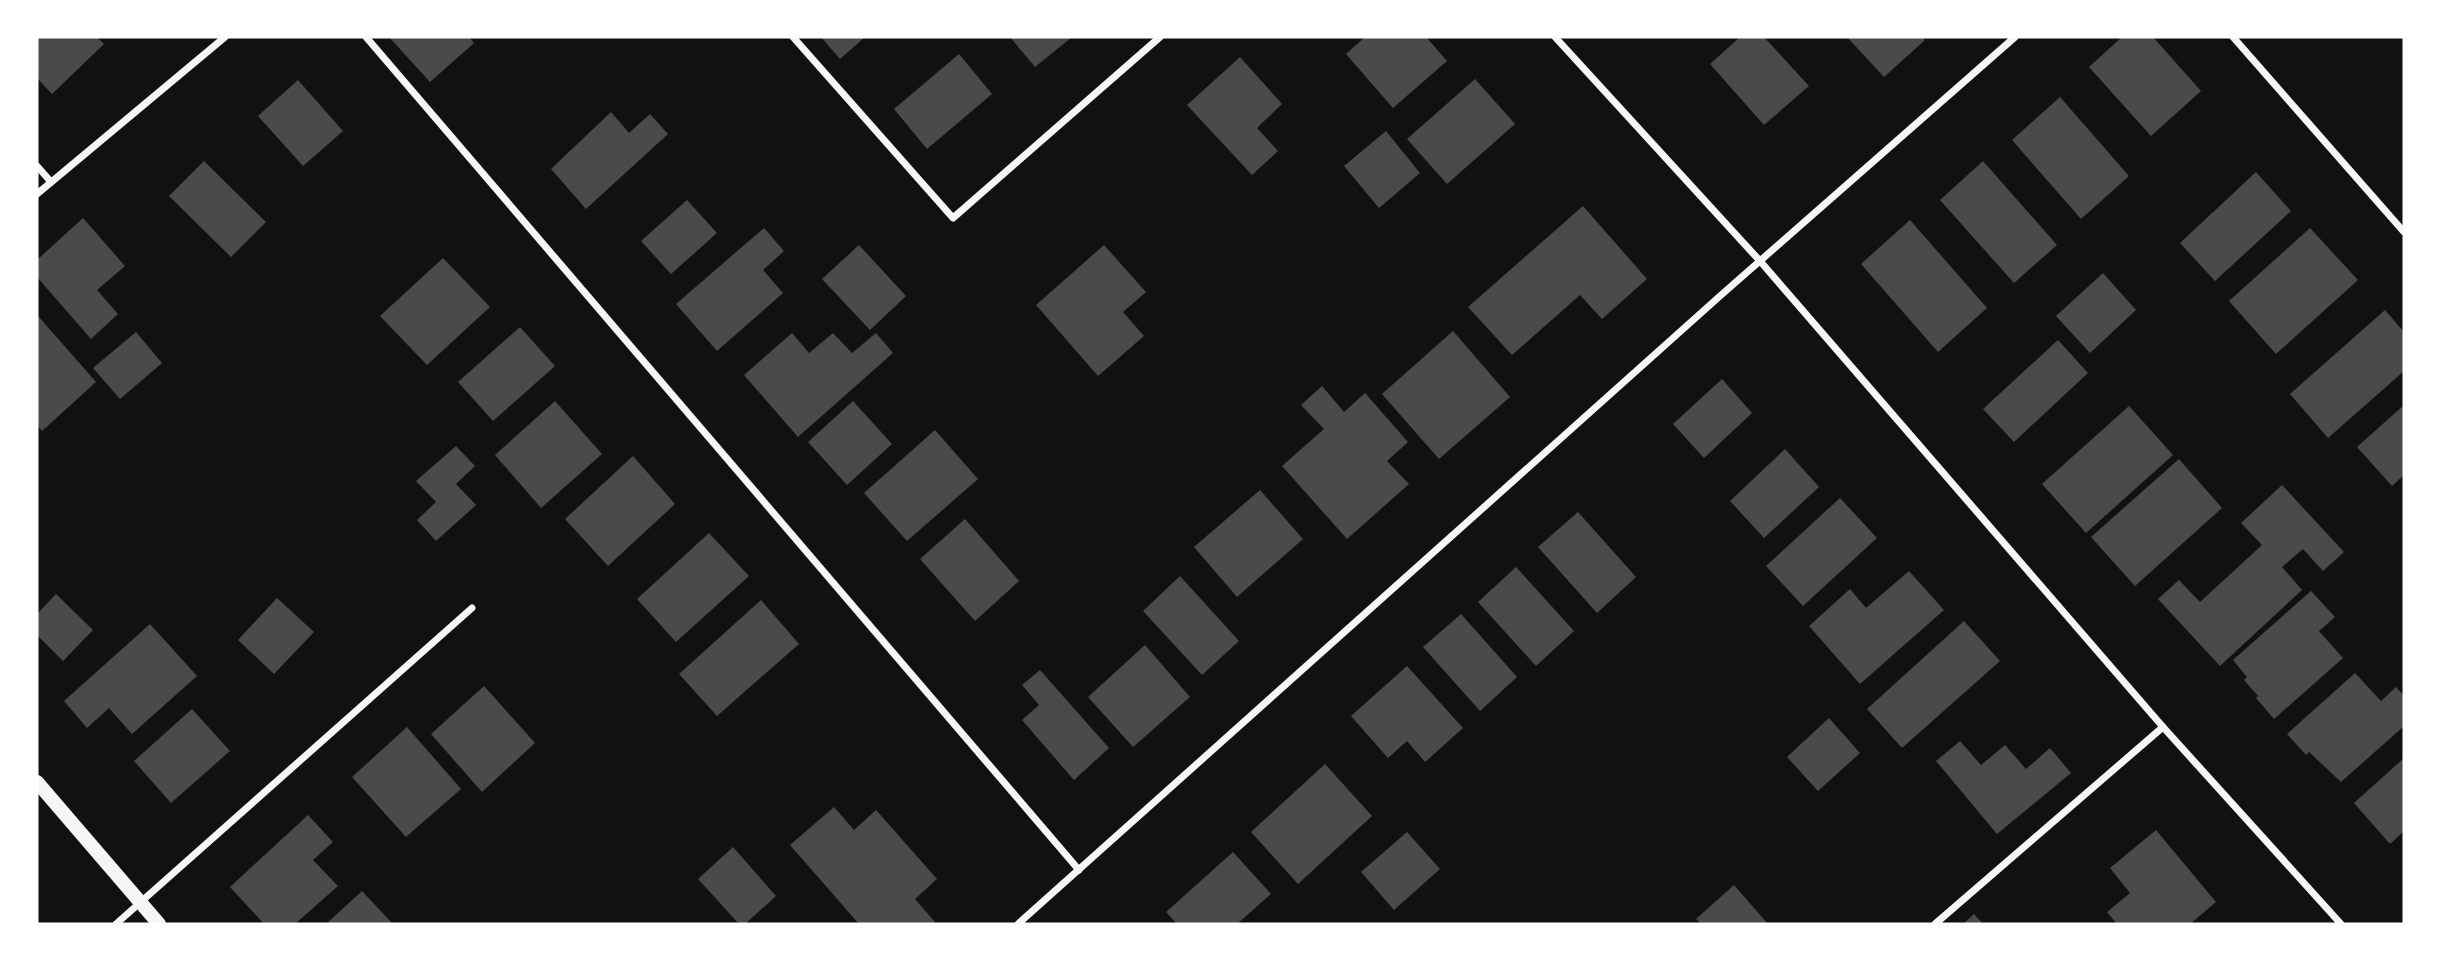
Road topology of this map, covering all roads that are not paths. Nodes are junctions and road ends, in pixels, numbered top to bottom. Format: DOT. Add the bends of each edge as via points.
graph roads {
  1 [pos="225,37"];
  2 [pos="366,37"];
  3 [pos="793,37"];
  4 [pos="1160,37"];
  5 [pos="1555,37"];
  6 [pos="2015,37"];
  7 [pos="2233,37"];
  8 [pos="37,166"];
  9 [pos="51,182"];
  10 [pos="37,194"];
  11 [pos="2404,232"];
  12 [pos="1760,261"];
  13 [pos="472,608"];
  14 [pos="2163,727"];
  15 [pos="37,782"];
  16 [pos="1079,870"];
  17 [pos="141,903"];
  18 [pos="116,924"];
  19 [pos="159,924"];
  20 [pos="1018,924"];
  21 [pos="1935,924"];
  22 [pos="2341,924"];
  1 -- 9 [label="street"];
  2 -- 16 [label="street"];
  3 -- 4 [label="street" via="953,218"];
  5 -- 12 [label="street"];
  6 -- 12 [label="street"];
  7 -- 11 [label="street"];
  8 -- 9 [label="street"];
  9 -- 10 [label="street"];
  12 -- 14 [label="street"];
  12 -- 16 [label="street"];
  13 -- 17 [label="street"];
  14 -- 21 [label="street"];
  14 -- 22 [label="street"];
  15 -- 17 [label="main road"];
  16 -- 20 [label="street"];
  17 -- 18 [label="street"];
  17 -- 19 [label="main road"];
}
